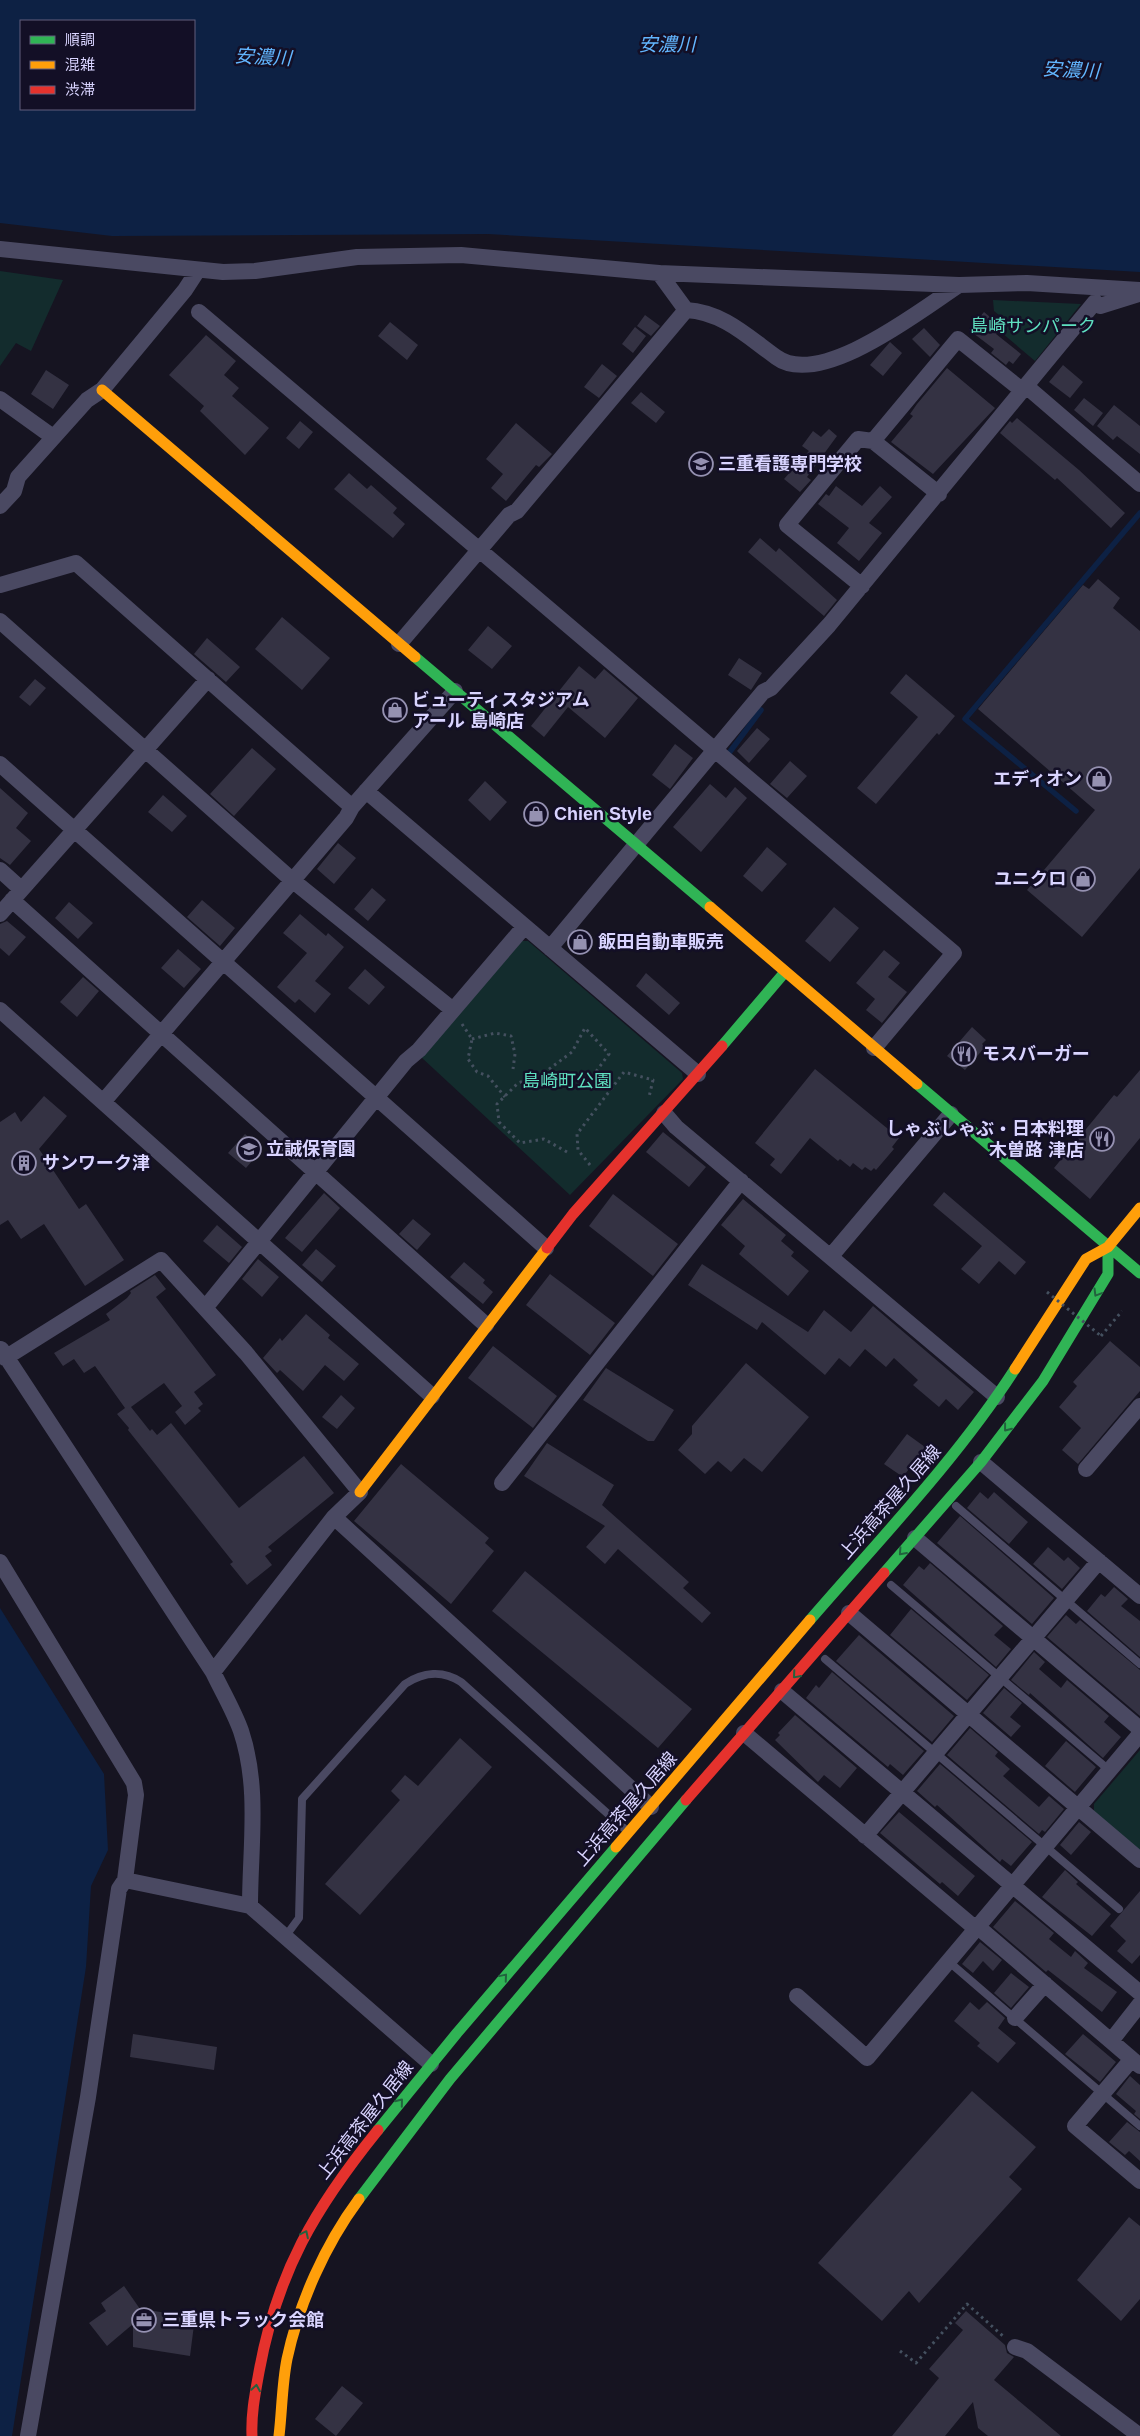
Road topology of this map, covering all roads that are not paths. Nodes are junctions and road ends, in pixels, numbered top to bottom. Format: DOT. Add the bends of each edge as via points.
graph roads {
  1 [pos="0,249"];
  2 [pos="198,270"];
  3 [pos="659,273"];
  4 [pos="959,285"];
  5 [pos="1140,292"];
  6 [pos="686,310"];
  7 [pos="199,312"];
  8 [pos="1024,388"];
  9 [pos="102,390"];
  10 [pos="0,399"];
  11 [pos="53,437"];
  12 [pos="873,441"];
  13 [pos="1140,484"];
  14 [pos="938,494"];
  15 [pos="0,506"];
  16 [pos="478,550"];
  17 [pos="0,585"];
  18 [pos="862,586"];
  19 [pos="0,621"];
  20 [pos="399,644"];
  21 [pos="208,679"];
  22 [pos="454,690"];
  23 [pos="145,751"];
  24 [pos="714,751"];
  25 [pos="0,764"];
  26 [pos="366,791"];
  27 [pos="352,807"];
  28 [pos="74,830"];
  29 [pos="636,846"];
  30 [pos="0,870"];
  31 [pos="292,880"];
  32 [pos="17,895"];
  33 [pos="0,914"];
  34 [pos="524,927"];
  35 [pos="550,948"];
  36 [pos="222,961"];
  37 [pos="785,972"];
  38 [pos="0,1010"];
  39 [pos="453,1010"];
  40 [pos="160,1033"];
  41 [pos="874,1048"];
  42 [pos="698,1074"];
  43 [pos="375,1098"];
  44 [pos="103,1102"];
  45 [pos="664,1113"];
  46 [pos="951,1114"];
  47 [pos="316,1172"];
  48 [pos="741,1181"];
  49 [pos="1140,1208"];
  50 [pos="259,1242"];
  51 [pos="1108,1247"];
  52 [pos="546,1248"];
  53 [pos="831,1256"];
  54 [pos="1140,1273"];
  55 [pos="205,1308"];
  56 [pos="486,1325"];
  57 [pos="2,1353"];
  58 [pos="432,1396"];
  59 [pos="997,1397"];
  60 [pos="1140,1406"];
  61 [pos="980,1462"];
  62 [pos="1086,1469"];
  63 [pos="502,1483"];
  64 [pos="360,1492"];
  65 [pos="956,1506"];
  66 [pos="334,1517"];
  67 [pos="915,1538"];
  68 [pos="1099,1561"];
  69 [pos="0,1562"];
  70 [pos="891,1585"];
  71 [pos="1140,1596"];
  72 [pos="1065,1601"];
  73 [pos="849,1613"];
  74 [pos="1033,1638"];
  75 [pos="825,1660"];
  76 [pos="1140,1664"];
  77 [pos="213,1672"];
  78 [pos="999,1678"];
  79 [pos="782,1691"];
  80 [pos="968,1715"];
  81 [pos="1140,1729"];
  82 [pos="744,1733"];
  83 [pos="1140,1734"];
  84 [pos="936,1753"];
  85 [pos="1109,1770"];
  86 [pos="903,1792"];
  87 [pos="651,1807"];
  88 [pos="1078,1808"];
  89 [pos="629,1832"];
  90 [pos="865,1836"];
  91 [pos="1045,1847"];
  92 [pos="1140,1860"];
  93 [pos="125,1880"];
  94 [pos="1013,1886"];
  95 [pos="250,1906"];
  96 [pos="1119,1909"];
  97 [pos="978,1927"];
  98 [pos="285,1937"];
  99 [pos="948,1961"];
  100 [pos="1045,1984"];
  101 [pos="1140,1993"];
  102 [pos="797,1996"];
  103 [pos="1140,2004"];
  104 [pos="1015,2018"];
  105 [pos="1111,2040"];
  106 [pos="1136,2063"];
  107 [pos="431,2064"];
  108 [pos="450,2079"];
  109 [pos="1102,2093"];
  110 [pos="1140,2126"];
  111 [pos="1140,2181"];
  112 [pos="1015,2347"];
  113 [pos="28,2436"];
  114 [pos="252,2436"];
  115 [pos="279,2436"];
  116 [pos="1140,2436"];
  1 -- 2 [label="street"];
  2 -- 3 [label="street" via="239,271 357,257 462,255"];
  2 -- 9 [label="street"];
  3 -- 4 [label="street"];
  3 -- 6 [label="street"];
  4 -- 5 [label="street" via="1027,283"];
  4 -- 6 [label="street" via="862,347 833,359 806,365 778,359 736,326 713,316"];
  5 -- 8 [label="street" via="1100,306 1095,302"];
  6 -- 16 [label="street" via="517,511 508,515"];
  7 -- 16 [label="street"];
  8 -- 12 [label="street" via="958,339"];
  8 -- 13 [label="street"];
  8 -- 14 [label="street"];
  9 -- 11 [label="street" via="87,400"];
  9 -- 20 [label="main road"];
  10 -- 11 [label="street"];
  11 -- 15 [label="street" via="18,477 14,491"];
  12 -- 14 [label="street"];
  12 -- 18 [label="street" via="858,439 787,525"];
  14 -- 18 [label="street"];
  16 -- 20 [label="street"];
  16 -- 24 [label="street"];
  17 -- 21 [label="street" via="76,563"];
  18 -- 24 [label="street" via="771,688 763,692"];
  19 -- 23 [label="street"];
  20 -- 22 [label="main road"];
  21 -- 23 [label="street"];
  21 -- 27 [label="street"];
  22 -- 26 [label="street"];
  22 -- 29 [label="main road"];
  23 -- 28 [label="street"];
  23 -- 31 [label="street"];
  24 -- 29 [label="street"];
  24 -- 41 [label="street" via="954,953"];
  25 -- 28 [label="street"];
  26 -- 27 [label="street"];
  26 -- 34 [label="street"];
  27 -- 31 [label="street"];
  28 -- 32 [label="street"];
  28 -- 36 [label="street"];
  29 -- 35 [label="street"];
  29 -- 37 [label="main road"];
  30 -- 32 [label="street"];
  31 -- 36 [label="street"];
  31 -- 39 [label="street"];
  32 -- 33 [label="street"];
  32 -- 40 [label="street"];
  34 -- 35 [label="street"];
  34 -- 39 [label="street"];
  35 -- 42 [label="street"];
  36 -- 40 [label="street"];
  36 -- 43 [label="street"];
  37 -- 41 [label="main road"];
  37 -- 42 [label="main road"];
  38 -- 44 [label="street"];
  39 -- 43 [label="street"];
  40 -- 44 [label="street"];
  40 -- 47 [label="street"];
  41 -- 46 [label="main road"];
  42 -- 45 [label="main road"];
  43 -- 47 [label="street"];
  43 -- 52 [label="street"];
  44 -- 50 [label="street"];
  45 -- 48 [label="street" via="676,1127"];
  45 -- 52 [label="main road" via="602,1180"];
  46 -- 51 [label="main road"];
  46 -- 53 [label="street"];
  47 -- 50 [label="street"];
  47 -- 56 [label="street"];
  48 -- 53 [label="street"];
  48 -- 63 [label="street"];
  49 -- 51 [label="main road, 上浜高茶屋久居線"];
  50 -- 55 [label="street"];
  50 -- 58 [label="street"];
  51 -- 54 [label="main road"];
  51 -- 59 [label="main road, 上浜高茶屋久居線" via="1086,1259"];
  51 -- 61 [label="main road, one-way" via="1108,1274 1100,1289 1043,1381"];
  52 -- 56 [label="main road"];
  53 -- 59 [label="street"];
  55 -- 57 [label="street" via="161,1260"];
  55 -- 64 [label="street" via="246,1352"];
  56 -- 58 [label="main road"];
  57 -- 77 [label="street"];
  58 -- 64 [label="main road"];
  59 -- 87 [label="main road, 上浜高茶屋久居線" via="958,1448"];
  60 -- 62 [label="street"];
  61 -- 67 [label="main road"];
  61 -- 68 [label="street"];
  64 -- 66 [label="street"];
  65 -- 72 [label="lane"];
  66 -- 77 [label="street"];
  66 -- 87 [label="street"];
  67 -- 73 [label="main road, one-way"];
  67 -- 74 [label="street"];
  68 -- 71 [label="street"];
  68 -- 72 [label="street"];
  69 -- 93 [label="street" via="134,1784 136,1796"];
  70 -- 78 [label="lane"];
  72 -- 74 [label="street"];
  72 -- 76 [label="lane"];
  73 -- 79 [label="main road, one-way"];
  73 -- 80 [label="street"];
  74 -- 78 [label="street"];
  74 -- 81 [label="street"];
  75 -- 84 [label="lane"];
  77 -- 95 [label="street" via="241,1730 251,1773 254,1821"];
  78 -- 80 [label="street"];
  78 -- 85 [label="lane"];
  79 -- 82 [label="main road"];
  79 -- 86 [label="street"];
  80 -- 84 [label="street"];
  80 -- 88 [label="street"];
  82 -- 90 [label="street"];
  82 -- 108 [label="main road"];
  83 -- 85 [label="street"];
  84 -- 86 [label="street"];
  84 -- 91 [label="lane"];
  85 -- 88 [label="street"];
  86 -- 90 [label="street"];
  86 -- 94 [label="street"];
  87 -- 89 [label="main road, 上浜高茶屋久居線"];
  88 -- 91 [label="street"];
  88 -- 92 [label="street"];
  89 -- 98 [label="lane" via="461,1682 440,1674 416,1677 405,1684 302,1799 299,1918"];
  107 -- 89 [label="main road, 上浜高茶屋久居線, one-way"];
  90 -- 97 [label="street" via="969,1923"];
  91 -- 94 [label="street"];
  91 -- 96 [label="lane"];
  93 -- 95 [label="street"];
  93 -- 113 [label="street" via="119,1889 88,2097"];
  94 -- 97 [label="street"];
  94 -- 101 [label="street"];
  95 -- 98 [label="street"];
  97 -- 99 [label="street"];
  97 -- 100 [label="street"];
  98 -- 107 [label="street"];
  99 -- 102 [label="street" via="867,2058"];
  99 -- 104 [label="lane"];
  100 -- 104 [label="street"];
  100 -- 105 [label="street"];
  103 -- 105 [label="street"];
  104 -- 109 [label="lane"];
  105 -- 106 [label="street"];
  106 -- 109 [label="street"];
  107 -- 108 [label="main road"];
  114 -- 107 [label="main road, 上浜高茶屋久居線, one-way" via="251,2418 264,2340 285,2276 308,2228 345,2171"];
  108 -- 115 [label="main road" via="362,2194 323,2258 298,2320 287,2360"];
  109 -- 110 [label="lane"];
  109 -- 111 [label="street" via="1075,2126"];
  112 -- 116 [label="street" via="1027,2351"];
}
